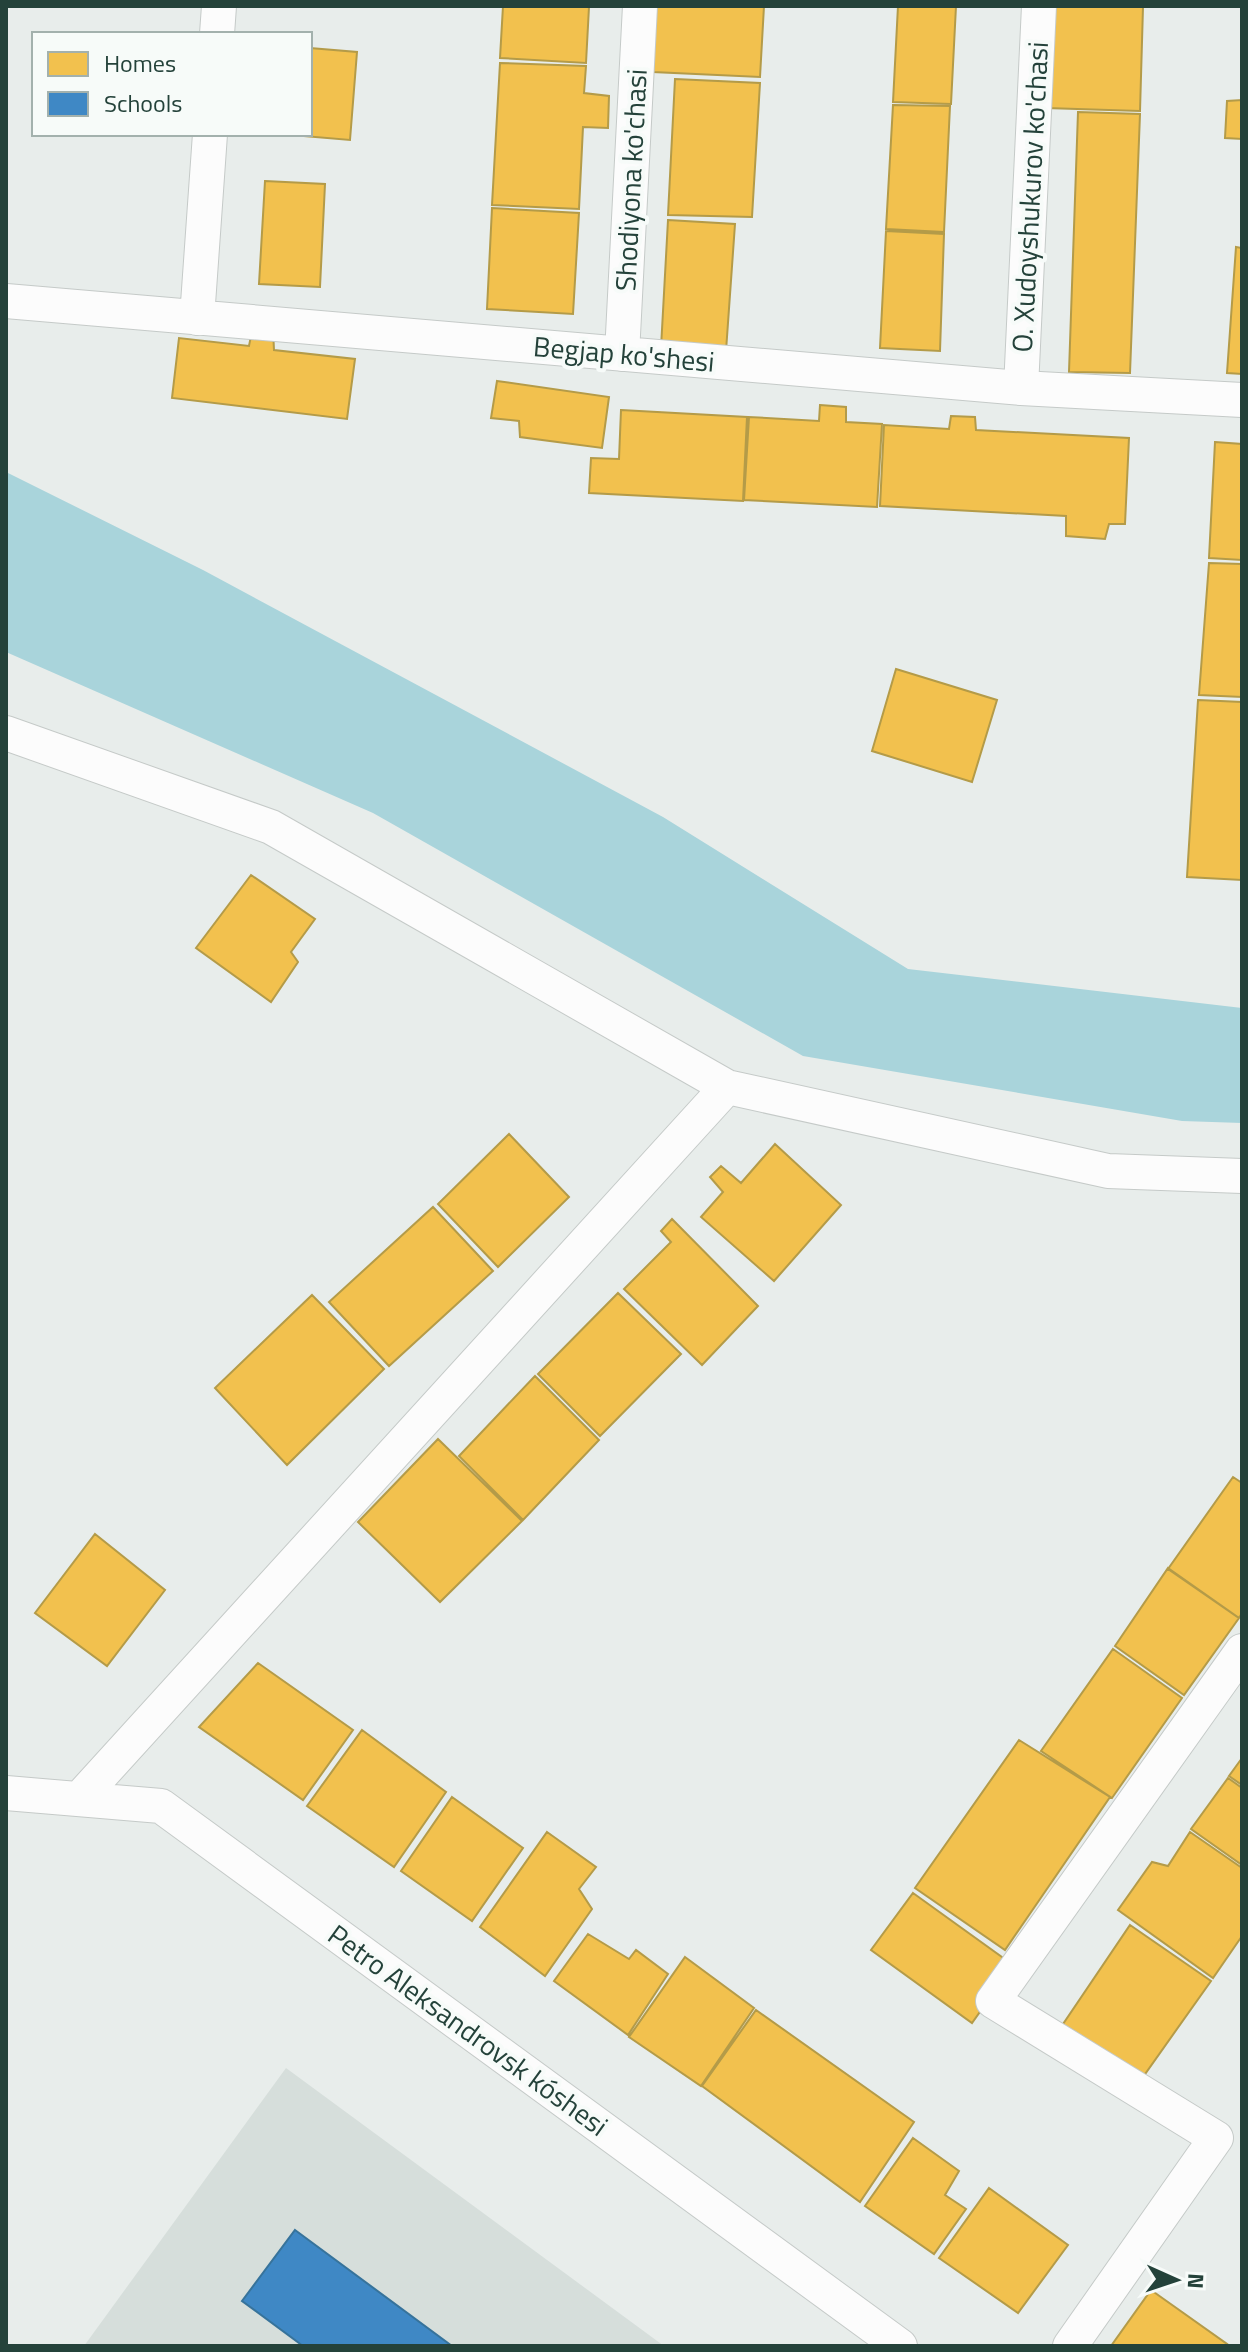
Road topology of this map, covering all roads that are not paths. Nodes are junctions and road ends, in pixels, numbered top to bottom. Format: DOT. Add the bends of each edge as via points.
graph roads {
  1 [pos="219,6"];
  2 [pos="640,6"];
  3 [pos="1039,6"];
  4 [pos="217,32"];
  5 [pos="210,136"];
  6 [pos="6,301"];
  7 [pos="197,318"];
  8 [pos="622,354"];
  9 [pos="1021,388"];
  10 [pos="1242,400"];
  11 [pos="6,733"];
  12 [pos="727,1087"];
  13 [pos="1242,1176"];
  14 [pos="1242,1651"];
  15 [pos="6,1793"];
  16 [pos="80,1798"];
  17 [pos="900,2346"];
  18 [pos="1070,2346"];
  1 -- 4 [label="street"];
  2 -- 8 [label="street, Shodiyona ko'chasi"];
  3 -- 9 [label="street, O. Xudoyshukurov ko'chasi"];
  5 -- 7 [label="street"];
  6 -- 7 [label="street, Begjap ko'shesi"];
  7 -- 8 [label="street, Begjap ko'shesi"];
  8 -- 9 [label="street, Begjap ko'shesi"];
  9 -- 10 [label="street, Begjap ko'shesi"];
  11 -- 12 [label="street" via="271,827"];
  12 -- 13 [label="street" via="1108,1171"];
  12 -- 16 [label="street"];
  14 -- 18 [label="street" via="993,2001 1216,2138"];
  15 -- 16 [label="street, Petro Aleksandrovsk kóshesi"];
  16 -- 17 [label="street, Petro Aleksandrovsk kóshesi" via="161,1806"];
}
